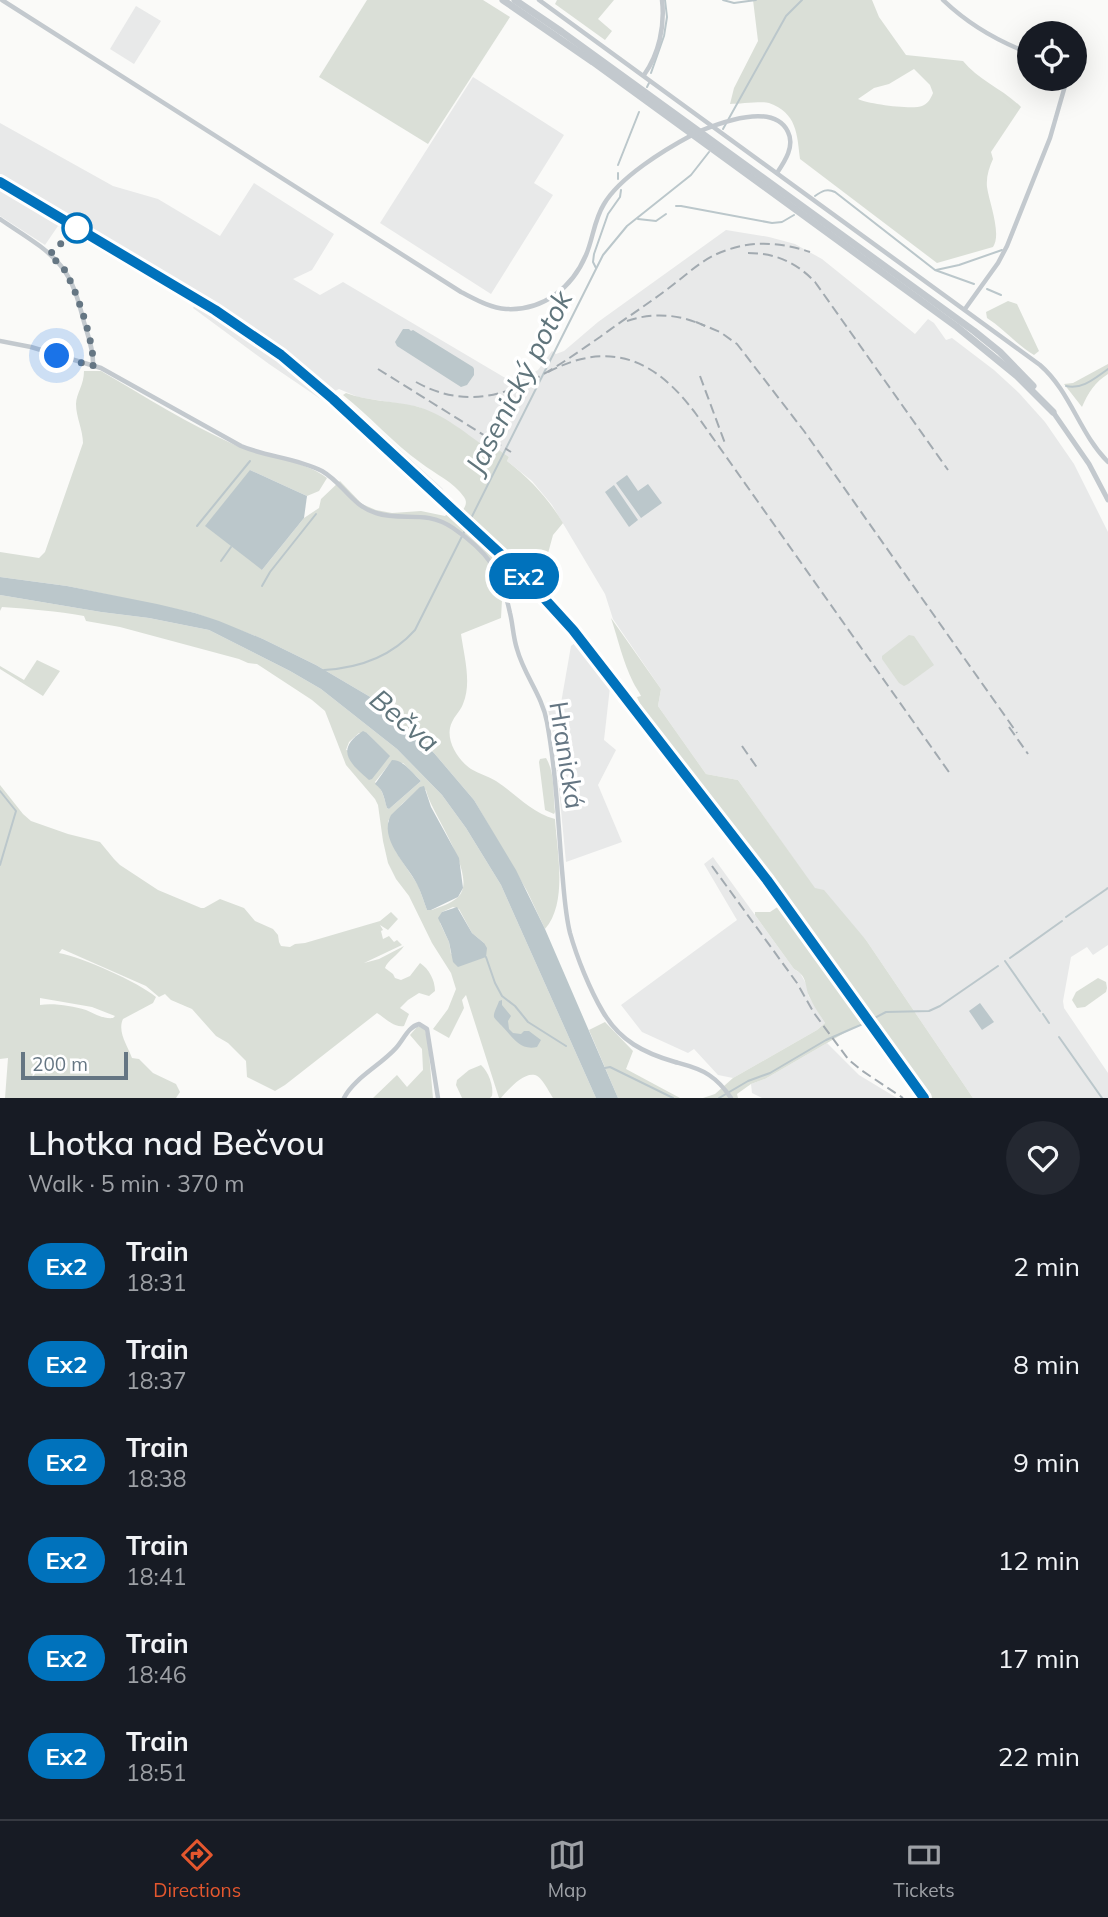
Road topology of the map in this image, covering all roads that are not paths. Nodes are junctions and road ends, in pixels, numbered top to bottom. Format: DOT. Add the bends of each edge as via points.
graph roads {
  1 [pos="2,0"];
  2 [pos="503,0"];
  3 [pos="515,0"];
  4 [pos="539,0"];
  5 [pos="662,0"];
  6 [pos="943,0"];
  7 [pos="1017,48"];
  8 [pos="644,75"];
  9 [pos="1064,91"];
  10 [pos="777,173"];
  11 [pos="0,219"];
  12 [pos="964,309"];
  13 [pos="0,341"];
  14 [pos="93,366"];
  15 [pos="1053,412"];
  16 [pos="1108,462"];
  17 [pos="1108,500"];
  18 [pos="729,1095"];
  19 [pos="344,1098"];
  20 [pos="438,1098"];
  1 -- 10 [label="street" via="461,292 506,309 543,303 555,296 575,278 597,217 612,192 673,146 709,127 750,117 774,118 788,132 790,144"];
  2 -- 15 [label="highway" via="957,327"];
  3 -- 15 [label="highway" via="988,341 1028,379"];
  4 -- 8 [label="street"];
  5 -- 8 [label="street" via="663,28"];
  6 -- 7 [label="street" via="961,17"];
  8 -- 10 [label="street"];
  9 -- 12 [label="street" via="1007,246"];
  10 -- 12 [label="street"];
  11 -- 14 [label="street" via="61,265 79,303"];
  12 -- 16 [label="street" via="1051,374 1088,438"];
  13 -- 14 [label="street, Hranická"];
  14 -- 18 [label="street, Hranická" via="241,446 323,472 369,510 432,518 449,525 485,553 508,605 517,651 543,708 555,778 569,928 600,1006 614,1027 638,1048 703,1071"];
  15 -- 17 [label="main road"];
  19 -- 20 [label="street" via="419,1024 427,1029"];
}
